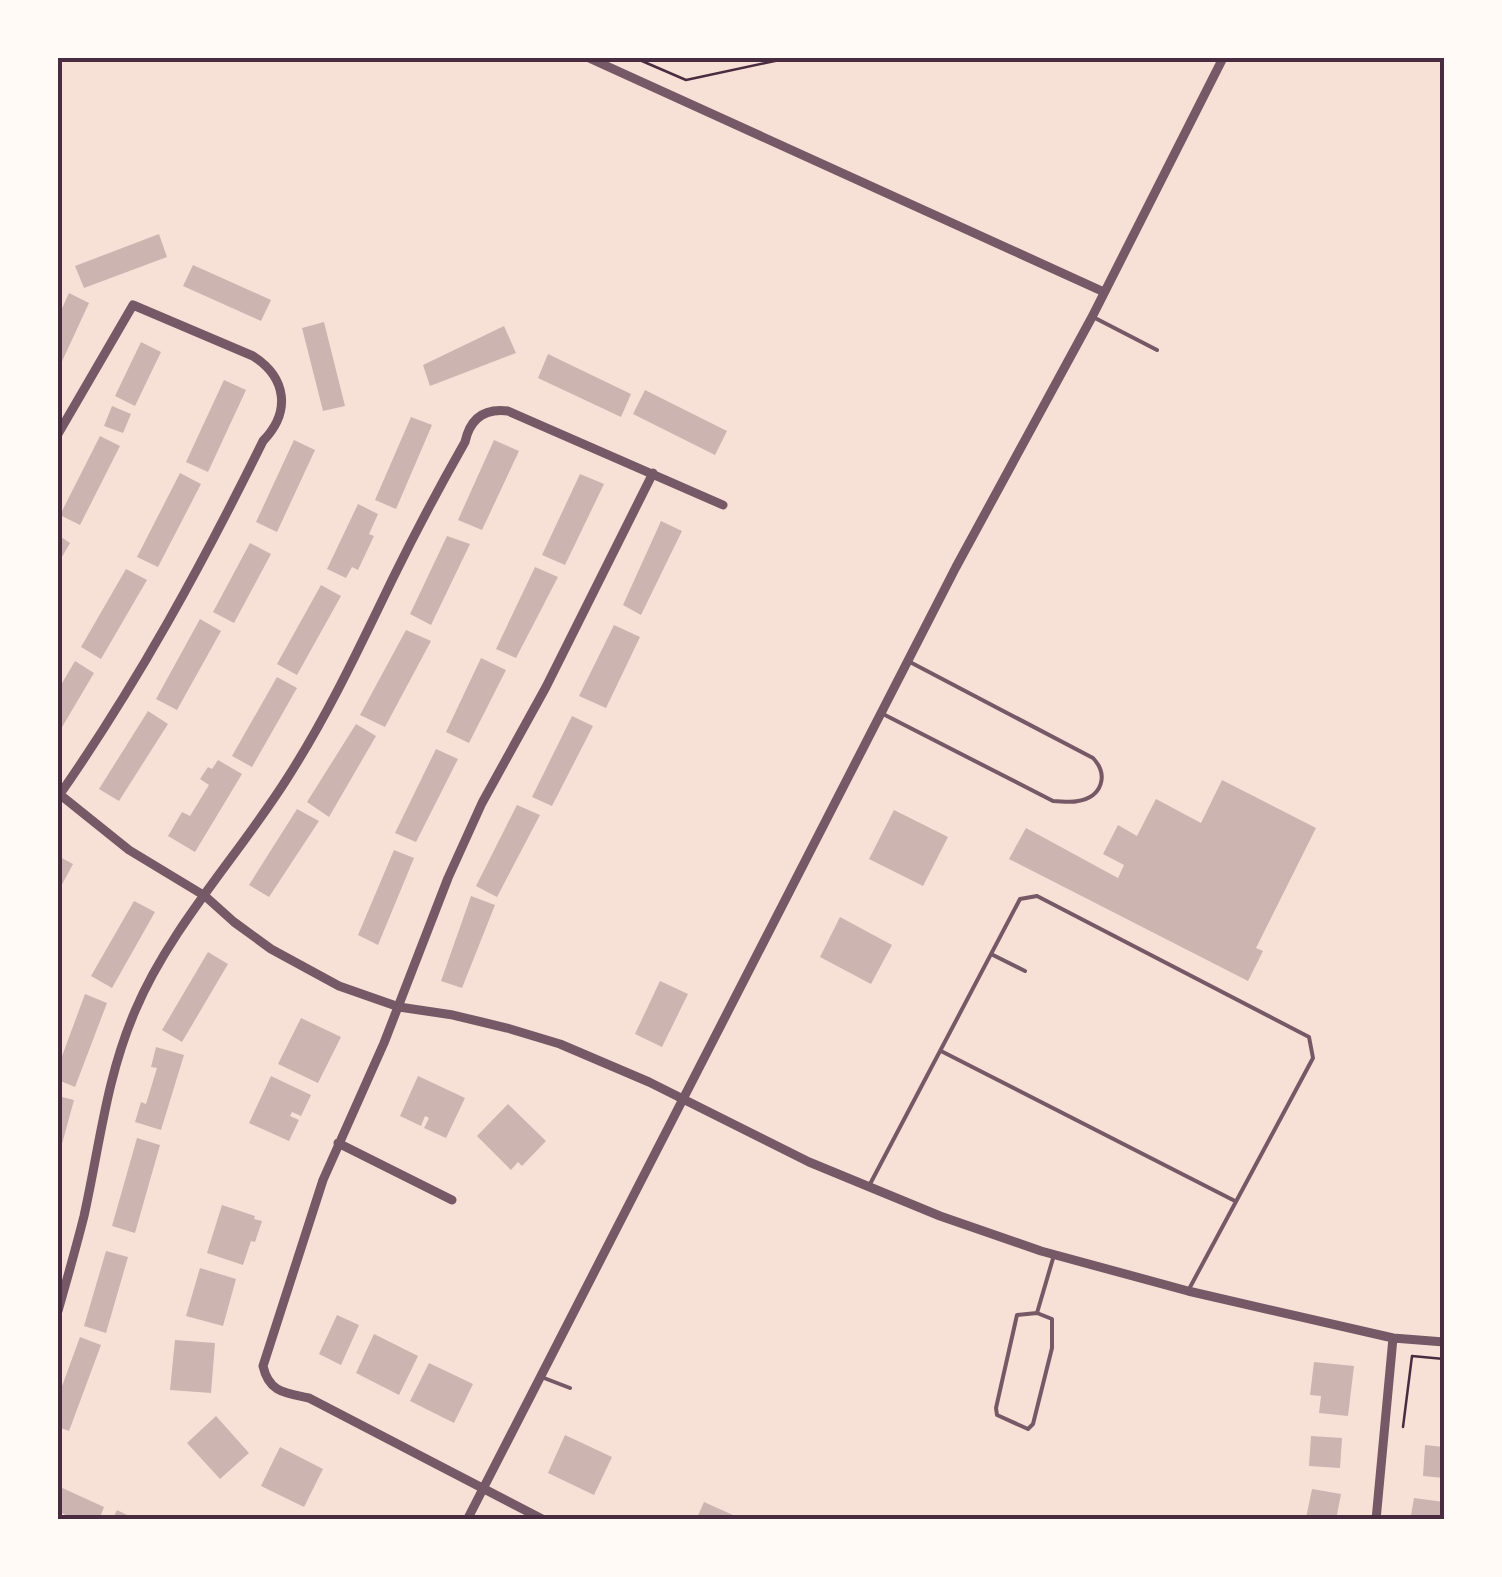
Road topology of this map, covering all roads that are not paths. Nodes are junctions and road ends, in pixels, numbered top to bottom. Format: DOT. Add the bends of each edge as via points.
graph roads {
  1 [pos="589,58"];
  2 [pos="1223,58"];
  3 [pos="1104,292"];
  4 [pos="1092,317"];
  5 [pos="1157,350"];
  6 [pos="58,434"];
  7 [pos="653,473"];
  8 [pos="723,505"];
  9 [pos="908,661"];
  10 [pos="881,713"];
  11 [pos="58,795"];
  12 [pos="205,896"];
  13 [pos="992,954"];
  14 [pos="1024,971"];
  15 [pos="399,1006"];
  16 [pos="941,1051"];
  17 [pos="682,1099"];
  18 [pos="338,1143"];
  19 [pos="869,1186"];
  20 [pos="452,1200"];
  21 [pos="1236,1202"];
  22 [pos="1054,1255"];
  23 [pos="1188,1291"];
  24 [pos="58,1310"];
  25 [pos="1037,1313"];
  26 [pos="1393,1338"];
  27 [pos="1444,1342"];
  28 [pos="540,1376"];
  29 [pos="570,1388"];
  30 [pos="484,1487"];
  31 [pos="466,1520"];
  32 [pos="544,1520"];
  33 [pos="1376,1520"];
  1 -- 3 [label="street"];
  2 -- 3 [label="street"];
  3 -- 4 [label="street"];
  4 -- 5 [label="lane"];
  4 -- 9 [label="street"];
  6 -- 11 [label="street" via="133,304 265,364 280,389 279,418 210,547 144,665"];
  7 -- 8 [label="street"];
  7 -- 12 [label="street" via="508,411 484,413 472,422 326,713"];
  7 -- 15 [label="street" via="482,803"];
  9 -- 10 [label="street"];
  9 -- 10 [label="lane" via="1093,758 1101,766 1096,795 1053,801"];
  10 -- 17 [label="street"];
  11 -- 12 [label="street" via="128,850"];
  12 -- 15 [label="street" via="304,969"];
  12 -- 24 [label="street" via="156,968 121,1046"];
  13 -- 14 [label="lane"];
  13 -- 16 [label="lane"];
  13 -- 21 [label="lane" via="1020,900 1038,896 1309,1038 1313,1058"];
  15 -- 17 [label="street" via="560,1044"];
  15 -- 18 [label="street"];
  16 -- 19 [label="lane"];
  16 -- 21 [label="lane"];
  17 -- 19 [label="street"];
  17 -- 28 [label="street"];
  18 -- 20 [label="street"];
  18 -- 30 [label="street" via="269,1343 266,1379"];
  19 -- 22 [label="street"];
  21 -- 23 [label="lane"];
  22 -- 23 [label="street"];
  22 -- 25 [label="lane"];
  23 -- 26 [label="street"];
  25 -- 25 [label="lane" via="1017,1316 996,1408 997,1415 1028,1429 1052,1348 1052,1319"];
  26 -- 27 [label="street"];
  26 -- 33 [label="street"];
  28 -- 29 [label="lane"];
  28 -- 30 [label="street"];
  30 -- 31 [label="street"];
  30 -- 32 [label="street"];
}
